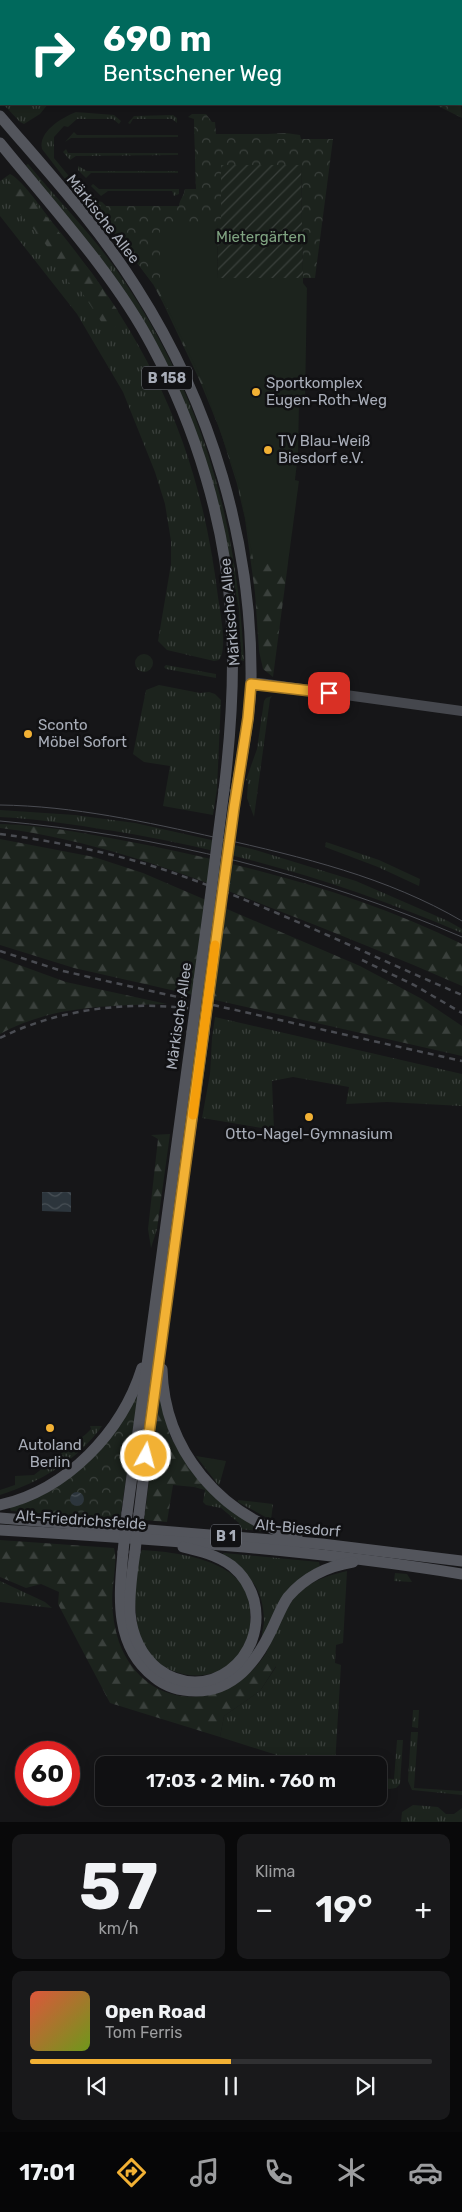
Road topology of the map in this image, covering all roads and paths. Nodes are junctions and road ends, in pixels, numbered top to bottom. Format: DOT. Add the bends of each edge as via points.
graph roads {
  1 [pos="0,116"];
  2 [pos="0,143"];
  3 [pos="22,143"];
  4 [pos="9,154"];
  5 [pos="232,680"];
  6 [pos="254,682"];
  7 [pos="462,711"];
  8 [pos="230,791"];
  9 [pos="184,1136"];
  10 [pos="164,1328"];
  11 [pos="151,1337"];
  12 [pos="0,1505"];
  13 [pos="133,1514"];
  14 [pos="0,1518"];
  15 [pos="131,1528"];
  16 [pos="0,1530"];
  17 [pos="160,1540"];
  18 [pos="322,1544"];
  19 [pos="129,1552"];
  20 [pos="374,1560"];
  21 [pos="462,1561"];
  22 [pos="462,1574"];
  1 -- 3 [label="main road, Märkische Allee / B 158"];
  2 -- 4 [label="main road, Märkische Allee / B 158"];
  3 -- 4 [label="main road"];
  3 -- 6 [label="main road, Märkische Allee / B 158" via="83,214 136,286 176,356 200,407 235,521 247,599"];
  4 -- 5 [label="main road, Märkische Allee / B 158" via="115,288 152,344 172,389 200,460 220,533 232,617"];
  5 -- 6 [label="main road"];
  5 -- 8 [label="main road, Märkische Allee / B 158"];
  6 -- 7 [label="street"];
  6 -- 8 [label="main road, Märkische Allee / B 158"];
  8 -- 9 [label="main road, Märkische Allee / B 158, bridge"];
  9 -- 10 [label="main road, Märkische Allee / B 158"];
  9 -- 11 [label="main road, Märkische Allee / B 158"];
  10 -- 13 [label="main road, Märkische Allee / B 158"];
  10 -- 18 [label="main road" via="162,1365 166,1404 172,1426 191,1463 218,1494 238,1510 269,1528"];
  11 -- 12 [label="main road" via="134,1388 105,1436 80,1462 50,1485"];
  11 -- 13 [label="main road, Märkische Allee / B 158"];
  13 -- 19 [label="main road, Märkische Allee / B 158, bridge"];
  14 -- 15 [label="main road, Alt-Friedrichsfelde / B 1"];
  15 -- 18 [label="main road, Alt-Biesdorf / B 1"];
  16 -- 17 [label="main road, Alt-Friedrichsfelde / B 1"];
  17 -- 19 [label="main road" via="211,1554 233,1567 249,1585 257,1619 254,1638 244,1657 223,1674 196,1681 178,1679 161,1670 142,1651 130,1613"];
  17 -- 20 [label="main road, Alt-Biesdorf / B 1"];
  18 -- 21 [label="main road, Alt-Biesdorf / B 1"];
  19 -- 20 [label="main road" via="119,1591 123,1631 129,1647 145,1671 158,1681 188,1691 206,1691 221,1686 243,1672 259,1654 288,1597 298,1586 340,1564"];
  20 -- 22 [label="main road, Alt-Biesdorf / B 1"];
}
